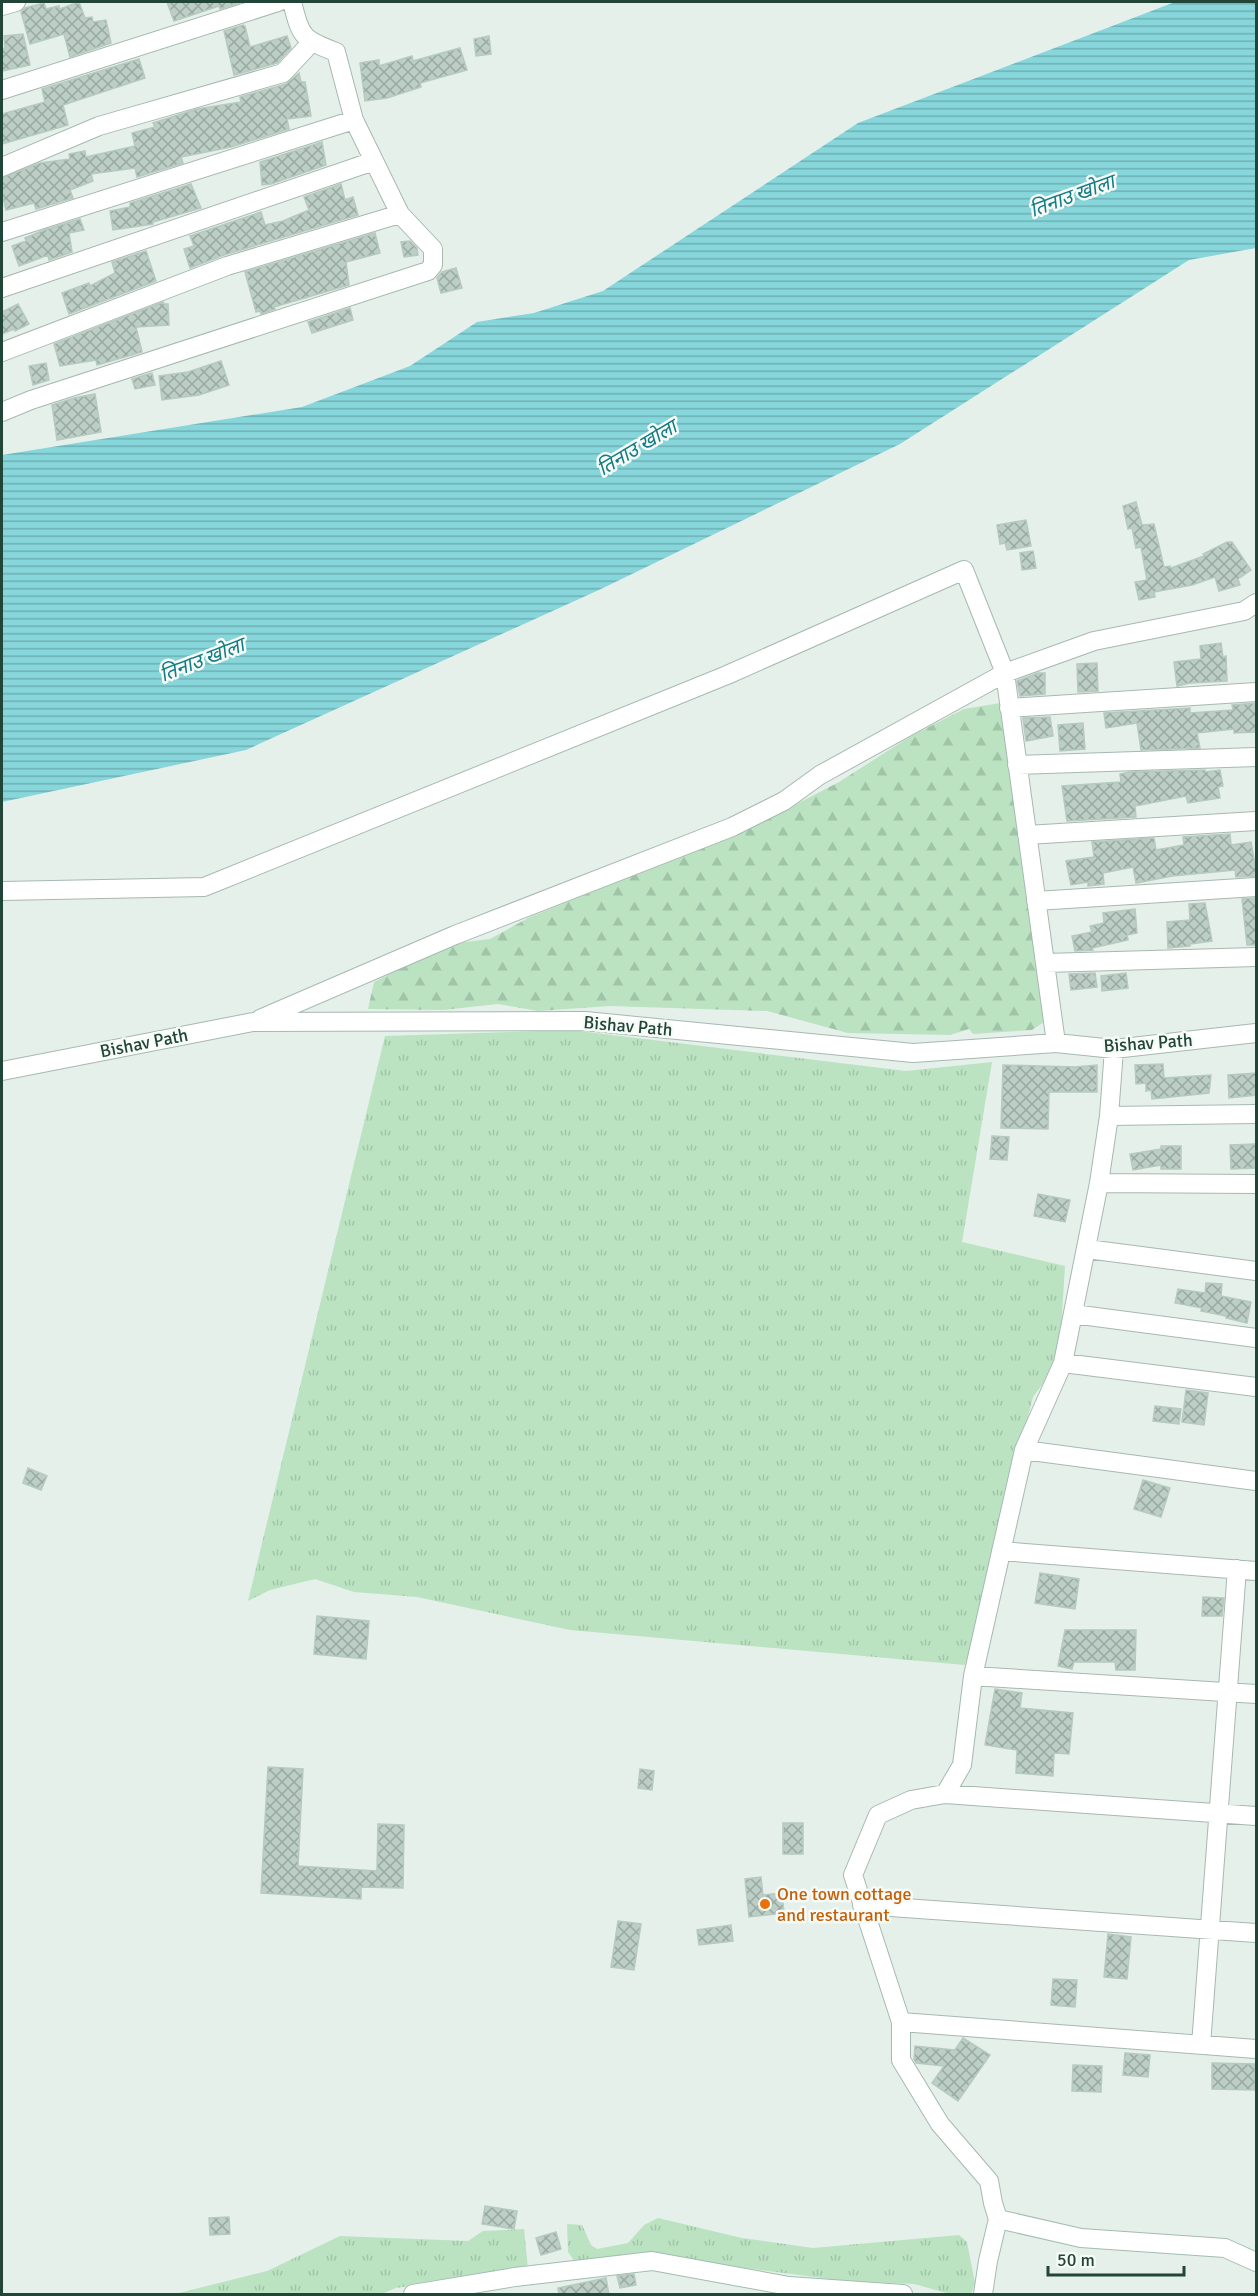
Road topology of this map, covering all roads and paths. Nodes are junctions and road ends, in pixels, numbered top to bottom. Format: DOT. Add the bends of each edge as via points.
graph roads {
  1 [pos="16,2"];
  2 [pos="278,2"];
  3 [pos="292,2"];
  4 [pos="2,6"];
  5 [pos="311,43"];
  6 [pos="2,90"];
  7 [pos="354,120"];
  8 [pos="374,161"];
  9 [pos="2,167"];
  10 [pos="400,214"];
  11 [pos="2,232"];
  12 [pos="2,288"];
  13 [pos="2,352"];
  14 [pos="2,412"];
  15 [pos="1257,603"];
  16 [pos="1005,673"];
  17 [pos="1257,692"];
  18 [pos="1010,708"];
  19 [pos="1257,757"];
  20 [pos="1017,765"];
  21 [pos="1257,821"];
  22 [pos="1027,835"];
  23 [pos="1257,887"];
  24 [pos="2,891"];
  25 [pos="1036,901"];
  26 [pos="1257,957"];
  27 [pos="1044,963"];
  28 [pos="253,1022"];
  29 [pos="1257,1033"];
  30 [pos="1056,1043"];
  31 [pos="1114,1048"];
  32 [pos="2,1071"];
  33 [pos="1257,1114"];
  34 [pos="1109,1116"];
  35 [pos="1099,1184"];
  36 [pos="1257,1184"];
  37 [pos="1087,1249"];
  38 [pos="1257,1271"];
  39 [pos="1073,1314"];
  40 [pos="1257,1338"];
  41 [pos="1063,1363"];
  42 [pos="1257,1387"];
  43 [pos="1024,1450"];
  44 [pos="1257,1481"];
  45 [pos="1001,1551"];
  46 [pos="1237,1569"];
  47 [pos="1257,1571"];
  48 [pos="973,1676"];
  49 [pos="1228,1692"];
  50 [pos="1257,1694"];
  51 [pos="945,1794"];
  52 [pos="1218,1813"];
  53 [pos="1257,1816"];
  54 [pos="862,1905"];
  55 [pos="1210,1929"];
  56 [pos="1257,1933"];
  57 [pos="901,2022"];
  58 [pos="1201,2045"];
  59 [pos="1257,2049"];
  60 [pos="998,2219"];
  61 [pos="1257,2262"];
  62 [pos="413,2295"];
  63 [pos="903,2295"];
  64 [pos="983,2295"];
  1 -- 4 [label="street"];
  2 -- 6 [label="street"];
  3 -- 5 [label="street" via="300,30"];
  5 -- 7 [label="street" via="336,52"];
  5 -- 9 [label="street" via="283,73 99,126"];
  7 -- 8 [label="street"];
  7 -- 11 [label="street"];
  8 -- 10 [label="street"];
  8 -- 12 [label="street"];
  10 -- 13 [label="street" via="227,266"];
  10 -- 14 [label="street" via="433,249 433,265 428,272"];
  15 -- 16 [label="street" via="1244,611 1094,641"];
  16 -- 18 [label="street"];
  16 -- 24 [label="street" via="964,570 727,675 204,887"];
  16 -- 28 [label="street" via="732,827 455,934"];
  17 -- 18 [label="street"];
  18 -- 20 [label="street"];
  19 -- 20 [label="street"];
  20 -- 22 [label="street"];
  21 -- 22 [label="street"];
  22 -- 25 [label="street"];
  23 -- 25 [label="street"];
  25 -- 27 [label="street"];
  26 -- 27 [label="street"];
  27 -- 30 [label="street"];
  28 -- 30 [label="street, Bishav Path" via="585,1021 913,1053"];
  28 -- 32 [label="street, Bishav Path"];
  29 -- 31 [label="street, Bishav Path"];
  30 -- 31 [label="street, Bishav Path"];
  31 -- 34 [label="street"];
  33 -- 34 [label="street"];
  34 -- 35 [label="street"];
  35 -- 36 [label="street"];
  35 -- 37 [label="street"];
  37 -- 38 [label="street"];
  37 -- 39 [label="street"];
  39 -- 40 [label="street"];
  39 -- 41 [label="street"];
  41 -- 42 [label="street"];
  41 -- 43 [label="street"];
  43 -- 44 [label="street"];
  43 -- 45 [label="street"];
  45 -- 46 [label="street"];
  45 -- 48 [label="street"];
  46 -- 47 [label="street"];
  46 -- 49 [label="street"];
  48 -- 49 [label="street"];
  48 -- 51 [label="street" via="962,1765"];
  49 -- 50 [label="street"];
  49 -- 52 [label="street"];
  51 -- 52 [label="street"];
  51 -- 54 [label="street" via="911,1800 878,1815 853,1875"];
  52 -- 53 [label="street"];
  52 -- 55 [label="street"];
  54 -- 55 [label="street"];
  54 -- 57 [label="street"];
  55 -- 56 [label="street"];
  55 -- 58 [label="street"];
  57 -- 58 [label="street"];
  57 -- 60 [label="street" via="901,2060 940,2124 989,2181"];
  58 -- 59 [label="street"];
  60 -- 61 [label="street" via="1081,2238 1225,2248"];
  60 -- 64 [label="street"];
  62 -- 63 [label="street" via="515,2277 652,2260 789,2286"];
}
